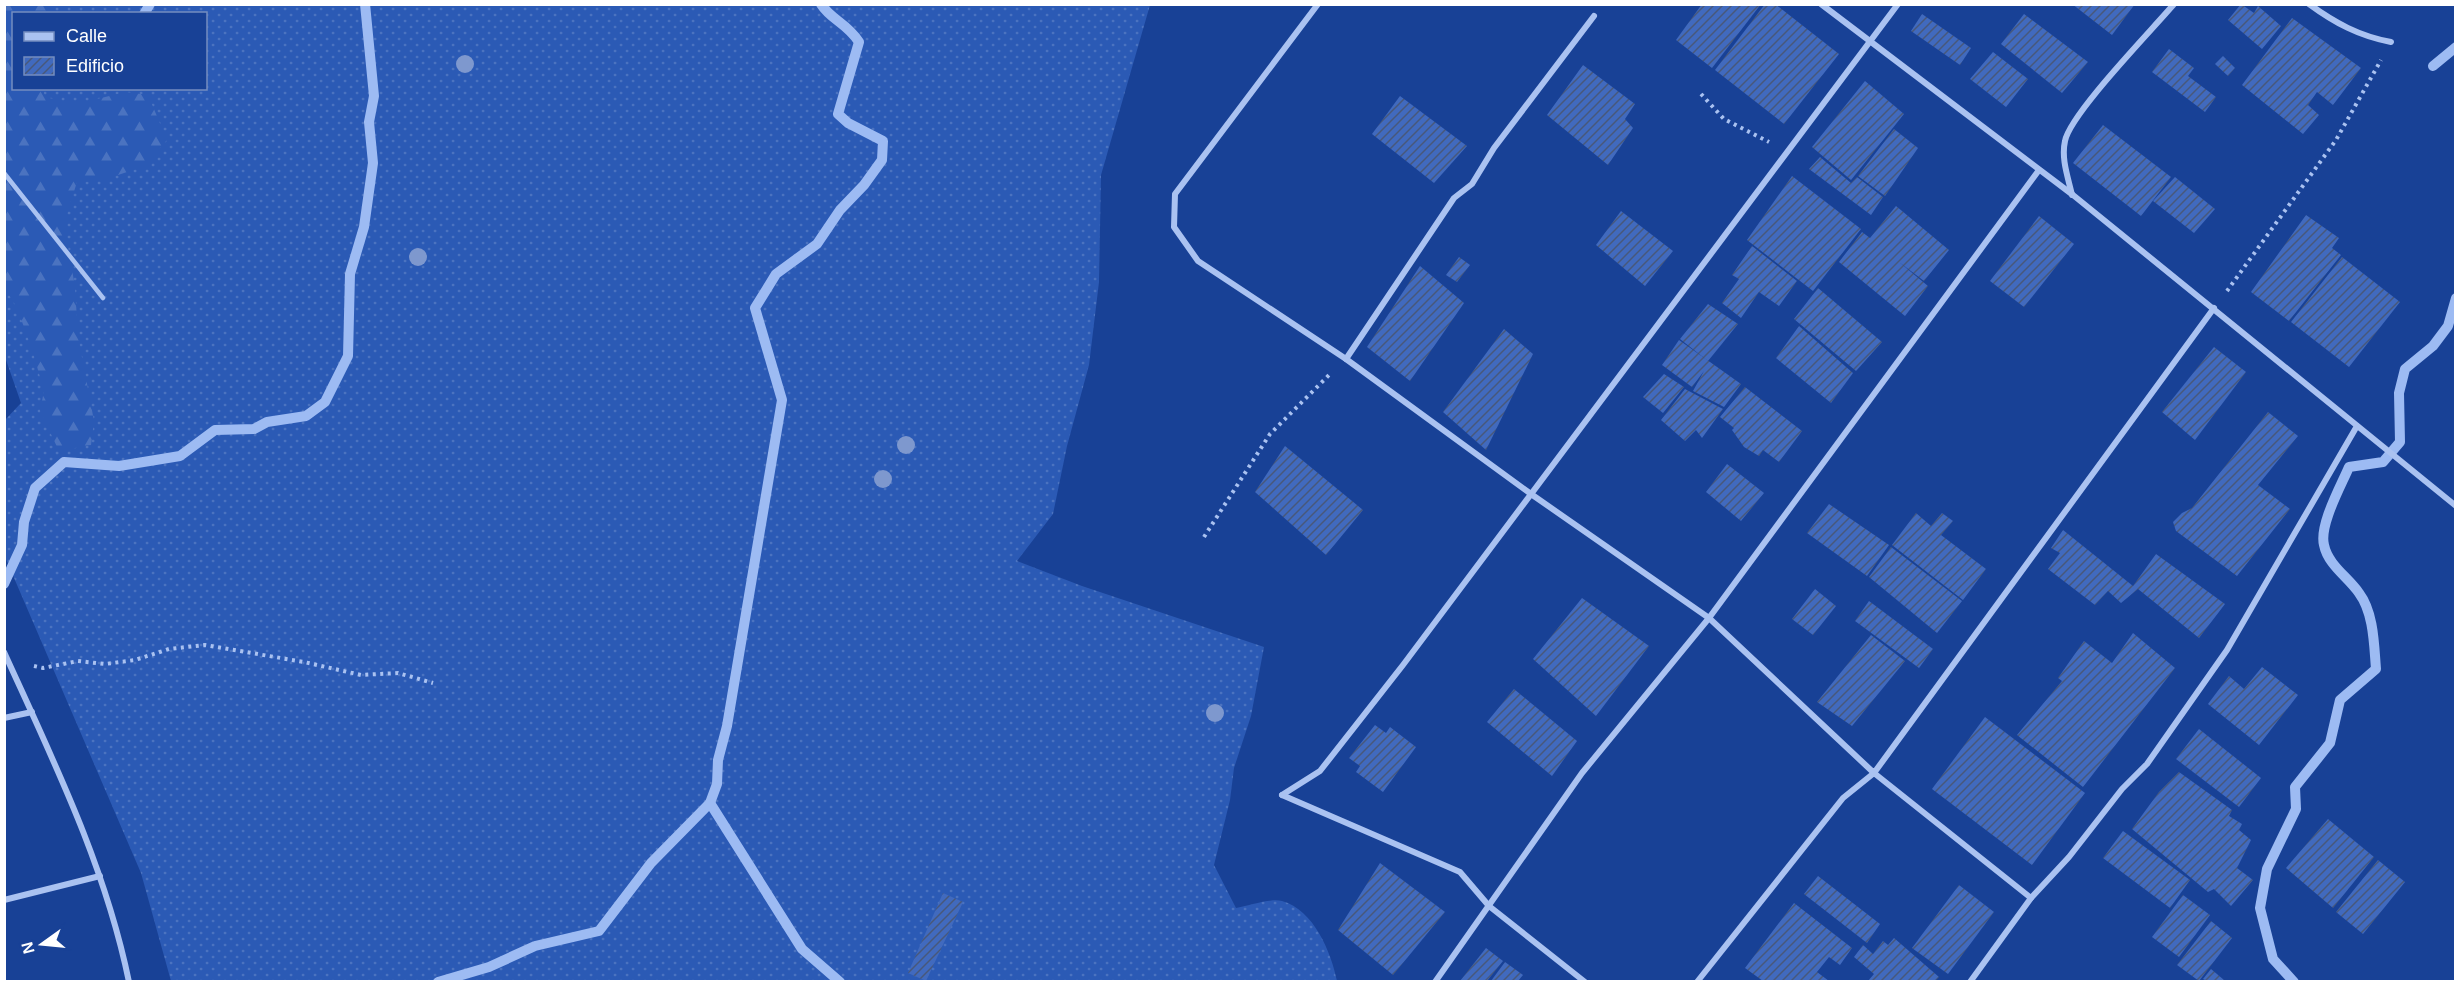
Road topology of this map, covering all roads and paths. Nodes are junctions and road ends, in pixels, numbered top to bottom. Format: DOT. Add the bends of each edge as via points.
graph roads {
  1 [pos="1318,4"];
  2 [pos="1821,4"];
  3 [pos="1898,4"];
  4 [pos="2174,4"];
  5 [pos="2309,4"];
  6 [pos="1594,16"];
  7 [pos="1871,41"];
  8 [pos="2391,42"];
  9 [pos="1701,94"];
  10 [pos="1789,151"];
  11 [pos="2039,170"];
  12 [pos="4,173"];
  13 [pos="2073,195"];
  14 [pos="103,298"];
  15 [pos="2214,308"];
  16 [pos="1346,359"];
  17 [pos="2357,426"];
  18 [pos="1531,494"];
  19 [pos="2456,506"];
  20 [pos="1203,537"];
  21 [pos="1709,618"];
  22 [pos="4,652"];
  23 [pos="12,670"];
  24 [pos="433,683"];
  25 [pos="32,712"];
  26 [pos="4,718"];
  27 [pos="1874,773"];
  28 [pos="100,876"];
  29 [pos="2031,898"];
  30 [pos="4,900"];
  31 [pos="1489,906"];
  32 [pos="129,981"];
  33 [pos="1435,981"];
  34 [pos="1585,981"];
  35 [pos="1697,981"];
  36 [pos="1970,981"];
  1 -- 16 [label="street" via="1175,194 1174,227 1198,261"];
  2 -- 7 [label="street"];
  3 -- 7 [label="street"];
  4 -- 13 [label="street" via="2065,137 2064,163"];
  5 -- 8 [label="street" via="2366,38"];
  6 -- 16 [label="street" via="1494,148 1473,184 1454,198"];
  7 -- 10 [label="street"];
  7 -- 11 [label="street"];
  8 -- 15 [label="path" via="2336,140"];
  9 -- 10 [label="path" via="1724,119"];
  10 -- 18 [label="street"];
  11 -- 13 [label="street"];
  11 -- 21 [label="street"];
  12 -- 14 [label="lane"];
  13 -- 15 [label="street"];
  15 -- 17 [label="street"];
  15 -- 27 [label="street"];
  16 -- 18 [label="street"];
  16 -- 20 [label="path" via="1270,434"];
  17 -- 19 [label="street"];
  17 -- 29 [label="street" via="2227,650 2147,764"];
  18 -- 21 [label="street"];
  18 -- 31 [label="street" via="1320,771 1282,795 1460,872"];
  21 -- 27 [label="street"];
  21 -- 31 [label="street" via="1582,773"];
  22 -- 23 [label="street"];
  23 -- 24 [label="path" via="27,665 43,668 78,662 105,664 205,645 361,675 398,673"];
  23 -- 25 [label="street"];
  25 -- 26 [label="street"];
  25 -- 28 [label="street" via="60,771"];
  27 -- 29 [label="street"];
  27 -- 35 [label="street" via="1843,798"];
  28 -- 30 [label="street"];
  28 -- 32 [label="street"];
  29 -- 36 [label="street"];
  31 -- 33 [label="street"];
  31 -- 34 [label="street"];
}
